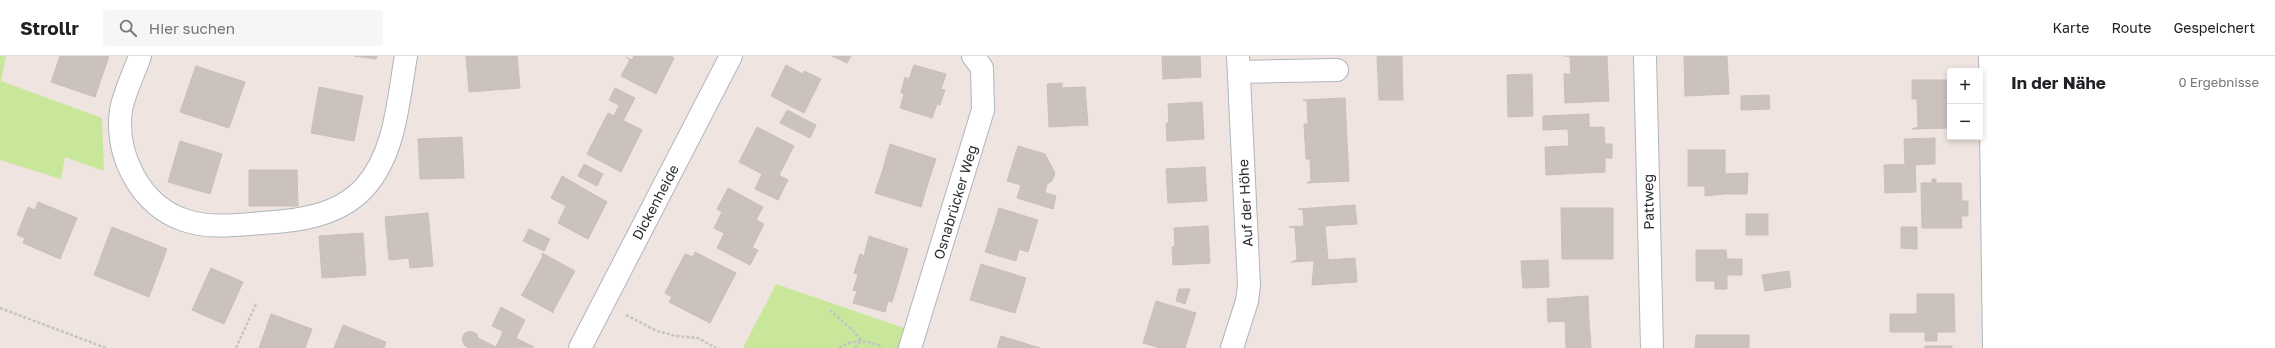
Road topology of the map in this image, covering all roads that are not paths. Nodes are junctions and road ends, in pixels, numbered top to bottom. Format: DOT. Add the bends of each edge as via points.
graph roads {
  1 [pos="140,56"];
  2 [pos="406,56"];
  3 [pos="731,56"];
  4 [pos="973,56"];
  5 [pos="1645,56"];
  6 [pos="1990,56"];
  7 [pos="1238,64"];
  8 [pos="1337,70"];
  9 [pos="580,348"];
  10 [pos="910,348"];
  11 [pos="1232,348"];
  12 [pos="1652,348"];
  13 [pos="1994,348"];
  1 -- 2 [label="street" via="122,110 122,141 127,166 144,191 163,209 183,220 209,226 287,222 314,217 339,207 364,188 382,163 392,134"];
  3 -- 9 [label="street, Dickenheide"];
  4 -- 10 [label="street, Osnabrücker Weg" via="982,68 983,110"];
  5 -- 12 [label="street, Pattweg"];
  6 -- 13 [label="street"];
  7 -- 8 [label="street"];
  7 -- 11 [label="street, Auf der Höhe" via="1249,285 1247,301"];
}
